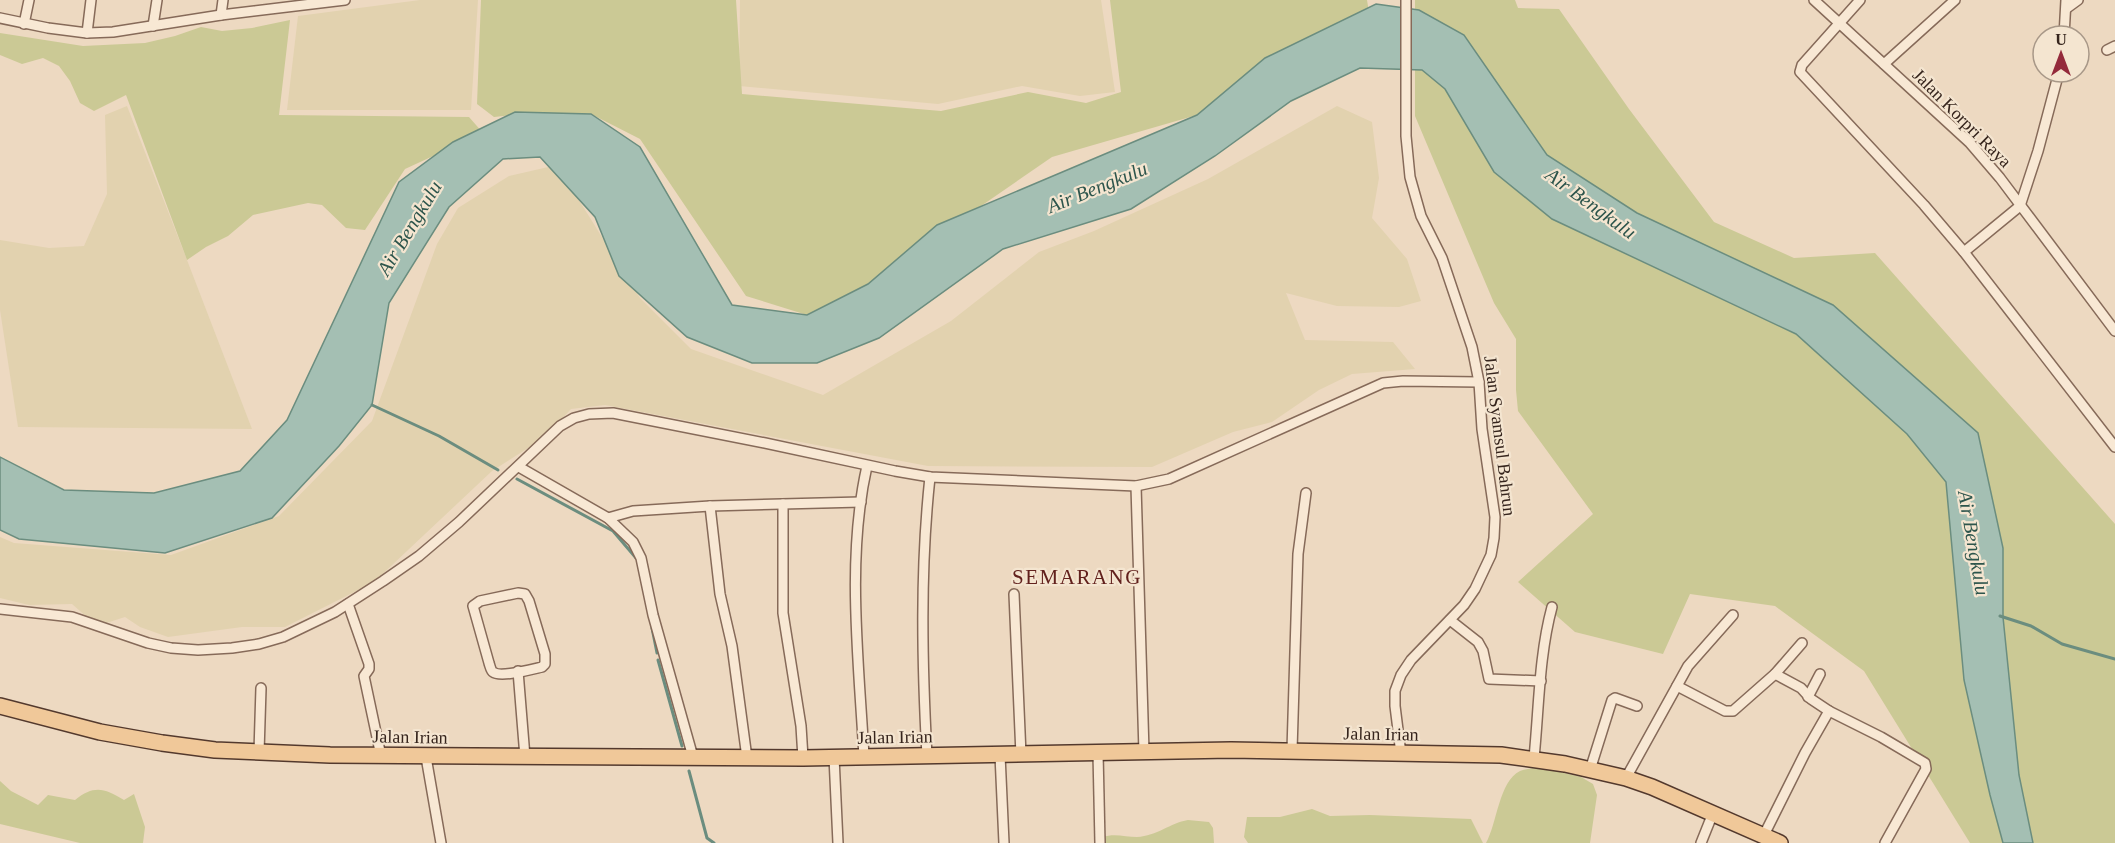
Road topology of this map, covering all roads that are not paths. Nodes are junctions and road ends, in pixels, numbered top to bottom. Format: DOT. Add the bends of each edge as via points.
graph roads {
  1 [pos="29,0"];
  2 [pos="91,0"];
  3 [pos="157,0"];
  4 [pos="223,0"];
  5 [pos="345,0"];
  6 [pos="1406,0"];
  7 [pos="1814,0"];
  8 [pos="1860,0"];
  9 [pos="1955,0"];
  10 [pos="2078,0"];
  11 [pos="287,4"];
  12 [pos="2067,4"];
  13 [pos="221,15"];
  14 [pos="0,18"];
  15 [pos="1839,22"];
  16 [pos="24,24"];
  17 [pos="2065,24"];
  18 [pos="153,26"];
  19 [pos="87,33"];
  20 [pos="1884,64"];
  21 [pos="2056,84"];
  22 [pos="2020,206"];
  23 [pos="1964,252"];
  24 [pos="2115,331"];
  25 [pos="1479,382"];
  26 [pos="2115,447"];
  27 [pos="867,466"];
  28 [pos="519,467"];
  29 [pos="930,477"];
  30 [pos="1136,486"];
  31 [pos="1306,493"];
  32 [pos="861,502"];
  33 [pos="783,504"];
  34 [pos="711,506"];
  35 [pos="608,518"];
  36 [pos="1014,594"];
  37 [pos="348,604"];
  38 [pos="1552,607"];
  39 [pos="0,609"];
  40 [pos="1733,615"];
  41 [pos="1450,620"];
  42 [pos="1802,643"];
  43 [pos="518,671"];
  44 [pos="1775,674"];
  45 [pos="1820,674"];
  46 [pos="1541,681"];
  47 [pos="1677,686"];
  48 [pos="261,688"];
  49 [pos="1808,696"];
  50 [pos="0,706"];
  51 [pos="1637,706"];
  52 [pos="1829,711"];
  53 [pos="1292,750"];
  54 [pos="259,752"];
  55 [pos="1144,752"];
  56 [pos="1098,753"];
  57 [pos="1021,754"];
  58 [pos="1401,754"];
  59 [pos="1000,755"];
  60 [pos="381,756"];
  61 [pos="927,756"];
  62 [pos="426,757"];
  63 [pos="693,757"];
  64 [pos="834,757"];
  65 [pos="864,757"];
  66 [pos="525,758"];
  67 [pos="747,758"];
  68 [pos="803,758"];
  69 [pos="1534,758"];
  70 [pos="1590,770"];
  71 [pos="1626,778"];
  72 [pos="1713,813"];
  73 [pos="1764,835"];
  74 [pos="441,843"];
  75 [pos="838,843"];
  76 [pos="1004,843"];
  77 [pos="1100,843"];
  78 [pos="1701,843"];
  79 [pos="1780,843"];
  80 [pos="1885,843"];
  1 -- 16 [label="street"];
  2 -- 19 [label="street"];
  3 -- 18 [label="street"];
  4 -- 13 [label="street"];
  5 -- 11 [label="street"];
  6 -- 25 [label="street, Jalan Syamsul Bahrun" via="1407,158 1421,216 1462,313"];
  7 -- 15 [label="street, Jalan Korpri Raya"];
  8 -- 15 [label="street"];
  9 -- 20 [label="street"];
  10 -- 12 [label="street"];
  11 -- 13 [label="street"];
  12 -- 17 [label="street"];
  13 -- 18 [label="street"];
  14 -- 16 [label="street"];
  15 -- 20 [label="street, Jalan Korpri Raya"];
  15 -- 23 [label="street" via="1800,66 1800,72"];
  16 -- 19 [label="street"];
  18 -- 19 [label="street"];
  20 -- 22 [label="street, Jalan Korpri Raya" via="1970,143"];
  21 -- 22 [label="street"];
  22 -- 23 [label="street"];
  22 -- 24 [label="street, Jalan Korpri Raya"];
  23 -- 26 [label="street"];
  25 -- 30 [label="street" via="1383,383 1169,479"];
  25 -- 41 [label="street, Jalan Syamsul Bahrun" via="1494,538 1486,569"];
  27 -- 28 [label="street" via="602,412 574,418 560,426"];
  27 -- 29 [label="street"];
  27 -- 32 [label="street"];
  28 -- 35 [label="street"];
  28 -- 37 [label="street" via="419,556"];
  29 -- 30 [label="street"];
  29 -- 61 [label="street" via="922,584"];
  30 -- 55 [label="street"];
  31 -- 53 [label="street" via="1298,554"];
  32 -- 33 [label="street"];
  32 -- 65 [label="street" via="855,586"];
  33 -- 34 [label="street"];
  33 -- 68 [label="street" via="783,614"];
  34 -- 35 [label="street" via="633,512"];
  34 -- 67 [label="street" via="720,594 732,646"];
  35 -- 63 [label="street" via="633,542 641,558 663,657"];
  36 -- 57 [label="street"];
  37 -- 39 [label="street" via="283,637 259,644 198,650 148,643 72,617"];
  37 -- 60 [label="street" via="369,664 364,676"];
  38 -- 46 [label="street"];
  40 -- 47 [label="street" via="1688,666"];
  41 -- 46 [label="street" via="1478,642 1489,680"];
  41 -- 58 [label="street, Jalan Syamsul Bahrun" via="1411,660 1398,683 1395,706"];
  42 -- 44 [label="street"];
  43 -- 43 [label="street" via="499,674 491,670 473,608 477,602 518,593 527,596 545,664"];
  43 -- 66 [label="street"];
  44 -- 47 [label="street" via="1730,712"];
  44 -- 49 [label="street"];
  45 -- 49 [label="street"];
  46 -- 69 [label="street"];
  47 -- 71 [label="street"];
  48 -- 54 [label="street"];
  49 -- 52 [label="street"];
  50 -- 54 [label="main road, Jalan Irian" via="121,736 215,750"];
  51 -- 70 [label="street" via="1612,700"];
  52 -- 73 [label="street"];
  52 -- 80 [label="street" via="1926,764"];
  53 -- 55 [label="main road, Jalan Irian"];
  53 -- 58 [label="main road, Jalan Irian"];
  54 -- 60 [label="main road, Jalan Irian"];
  55 -- 56 [label="main road, Jalan Irian"];
  56 -- 57 [label="main road, Jalan Irian"];
  56 -- 77 [label="street"];
  57 -- 59 [label="main road, Jalan Irian"];
  58 -- 69 [label="main road, Jalan Irian"];
  59 -- 61 [label="main road, Jalan Irian"];
  59 -- 76 [label="street"];
  60 -- 62 [label="main road, Jalan Irian"];
  61 -- 65 [label="main road, Jalan Irian"];
  62 -- 66 [label="main road, Jalan Irian"];
  62 -- 74 [label="street"];
  63 -- 66 [label="main road, Jalan Irian"];
  63 -- 67 [label="main road, Jalan Irian"];
  64 -- 65 [label="main road, Jalan Irian"];
  64 -- 68 [label="main road, Jalan Irian"];
  64 -- 75 [label="street"];
  67 -- 68 [label="main road, Jalan Irian"];
  69 -- 70 [label="main road, Jalan Irian"];
  70 -- 71 [label="main road, Jalan Irian"];
  71 -- 72 [label="main road, Jalan Irian"];
  72 -- 73 [label="main road, Jalan Irian"];
  72 -- 78 [label="street"];
  73 -- 79 [label="main road, Jalan Irian"];
}
